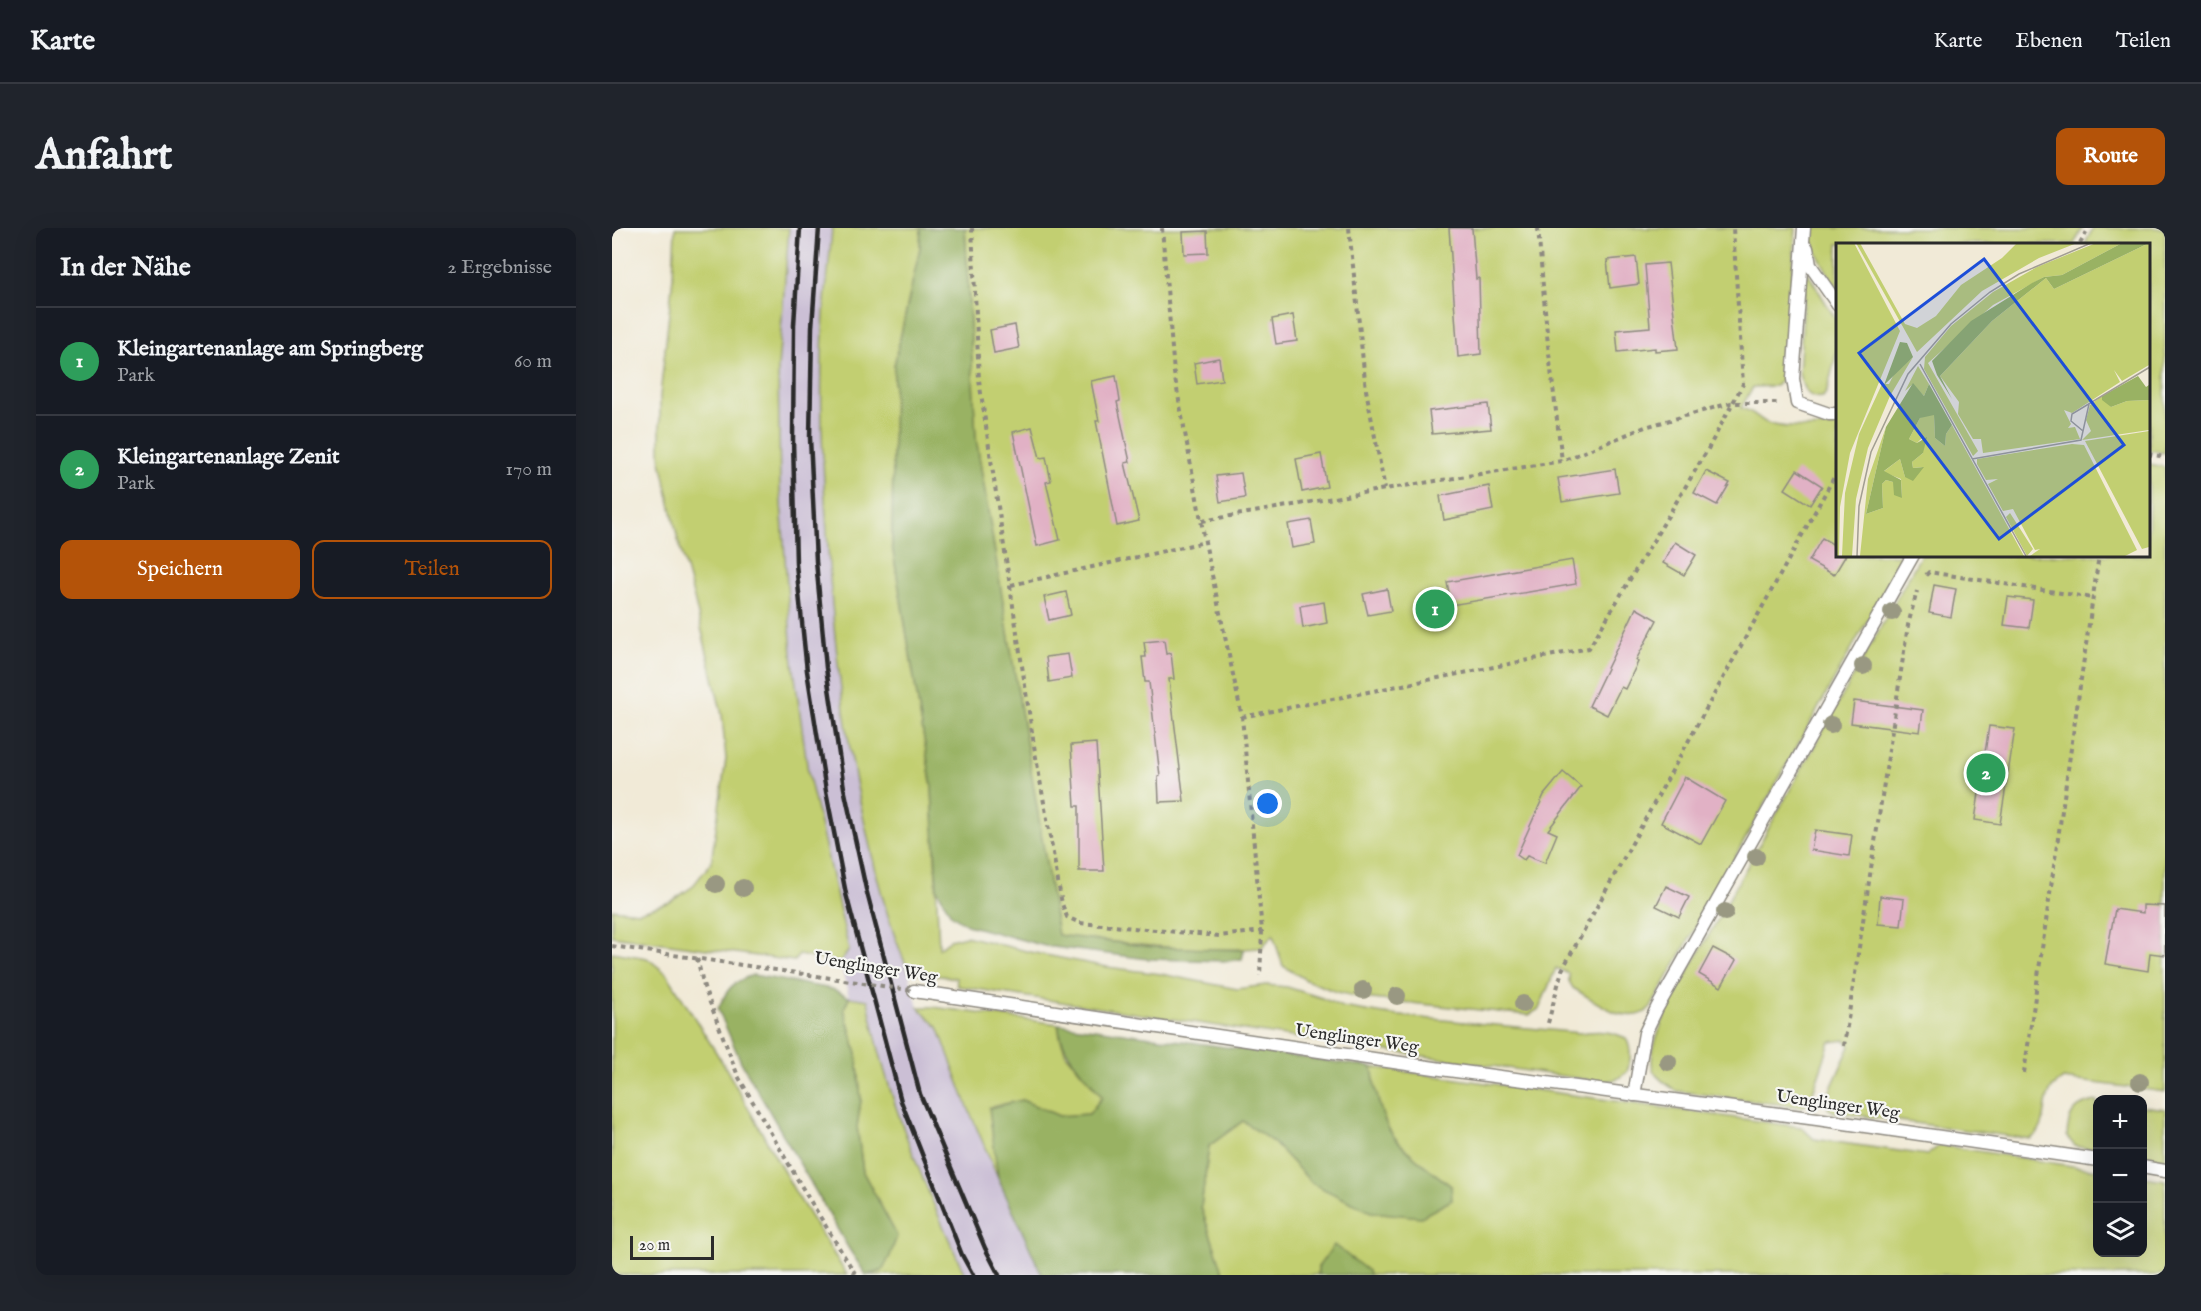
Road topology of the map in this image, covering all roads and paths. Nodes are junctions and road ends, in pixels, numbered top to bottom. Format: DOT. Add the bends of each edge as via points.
graph roads {
  1 [pos="972,228"];
  2 [pos="1162,228"];
  3 [pos="1349,228"];
  4 [pos="1538,228"];
  5 [pos="1733,228"];
  6 [pos="2089,228"];
  7 [pos="1804,229"];
  8 [pos="2081,243"];
  9 [pos="1836,302"];
  10 [pos="1731,403"];
  11 [pos="1797,403"];
  12 [pos="1836,414"];
  13 [pos="2150,454"];
  14 [pos="2165,457"];
  15 [pos="1562,461"];
  16 [pos="1836,474"];
  17 [pos="1385,489"];
  18 [pos="1202,521"];
  19 [pos="1205,542"];
  20 [pos="1912,556"];
  21 [pos="2099,556"];
  22 [pos="1011,585"];
  23 [pos="2093,598"];
  24 [pos="1242,717"];
  25 [pos="1262,931"];
  26 [pos="612,946"];
  27 [pos="697,958"];
  28 [pos="1260,976"];
  29 [pos="914,991"];
  30 [pos="1548,1023"];
  31 [pos="1844,1046"];
  32 [pos="2024,1073"];
  33 [pos="1634,1095"];
  34 [pos="2093,1159"];
  35 [pos="2147,1168"];
  36 [pos="2165,1171"];
  37 [pos="856,1275"];
  1 -- 22 [label="path" via="979,380"];
  2 -- 18 [label="path" via="1174,373"];
  3 -- 17 [label="path" via="1366,390"];
  4 -- 15 [label="path"];
  5 -- 10 [label="path" via="1743,384"];
  6 -- 8 [label="path"];
  7 -- 9 [label="lane" via="1810,265"];
  7 -- 11 [label="lane" via="1792,380"];
  10 -- 11 [label="path"];
  10 -- 15 [label="path" via="1645,427"];
  10 -- 24 [label="path" via="1708,449 1588,648"];
  11 -- 12 [label="lane"];
  13 -- 14 [label="path"];
  15 -- 17 [label="path"];
  16 -- 30 [label="path" via="1562,970"];
  17 -- 18 [label="path"];
  18 -- 19 [label="path"];
  19 -- 22 [label="path"];
  19 -- 24 [label="path"];
  20 -- 33 [label="lane" via="1657,1008 1645,1033"];
  21 -- 23 [label="path"];
  22 -- 25 [label="path" via="1037,764 1067,917 1080,923 1220,936"];
  23 -- 31 [label="path" via="1929,572 1920,580 1908,625"];
  23 -- 32 [label="path"];
  24 -- 25 [label="path"];
  25 -- 28 [label="path"];
  26 -- 27 [label="path, Uenglinger Weg"];
  27 -- 29 [label="path, Uenglinger Weg, bridge"];
  27 -- 37 [label="path" via="738,1076"];
  29 -- 33 [label="lane, Uenglinger Weg"];
  33 -- 34 [label="lane, Uenglinger Weg"];
  35 -- 36 [label="lane"];
}
